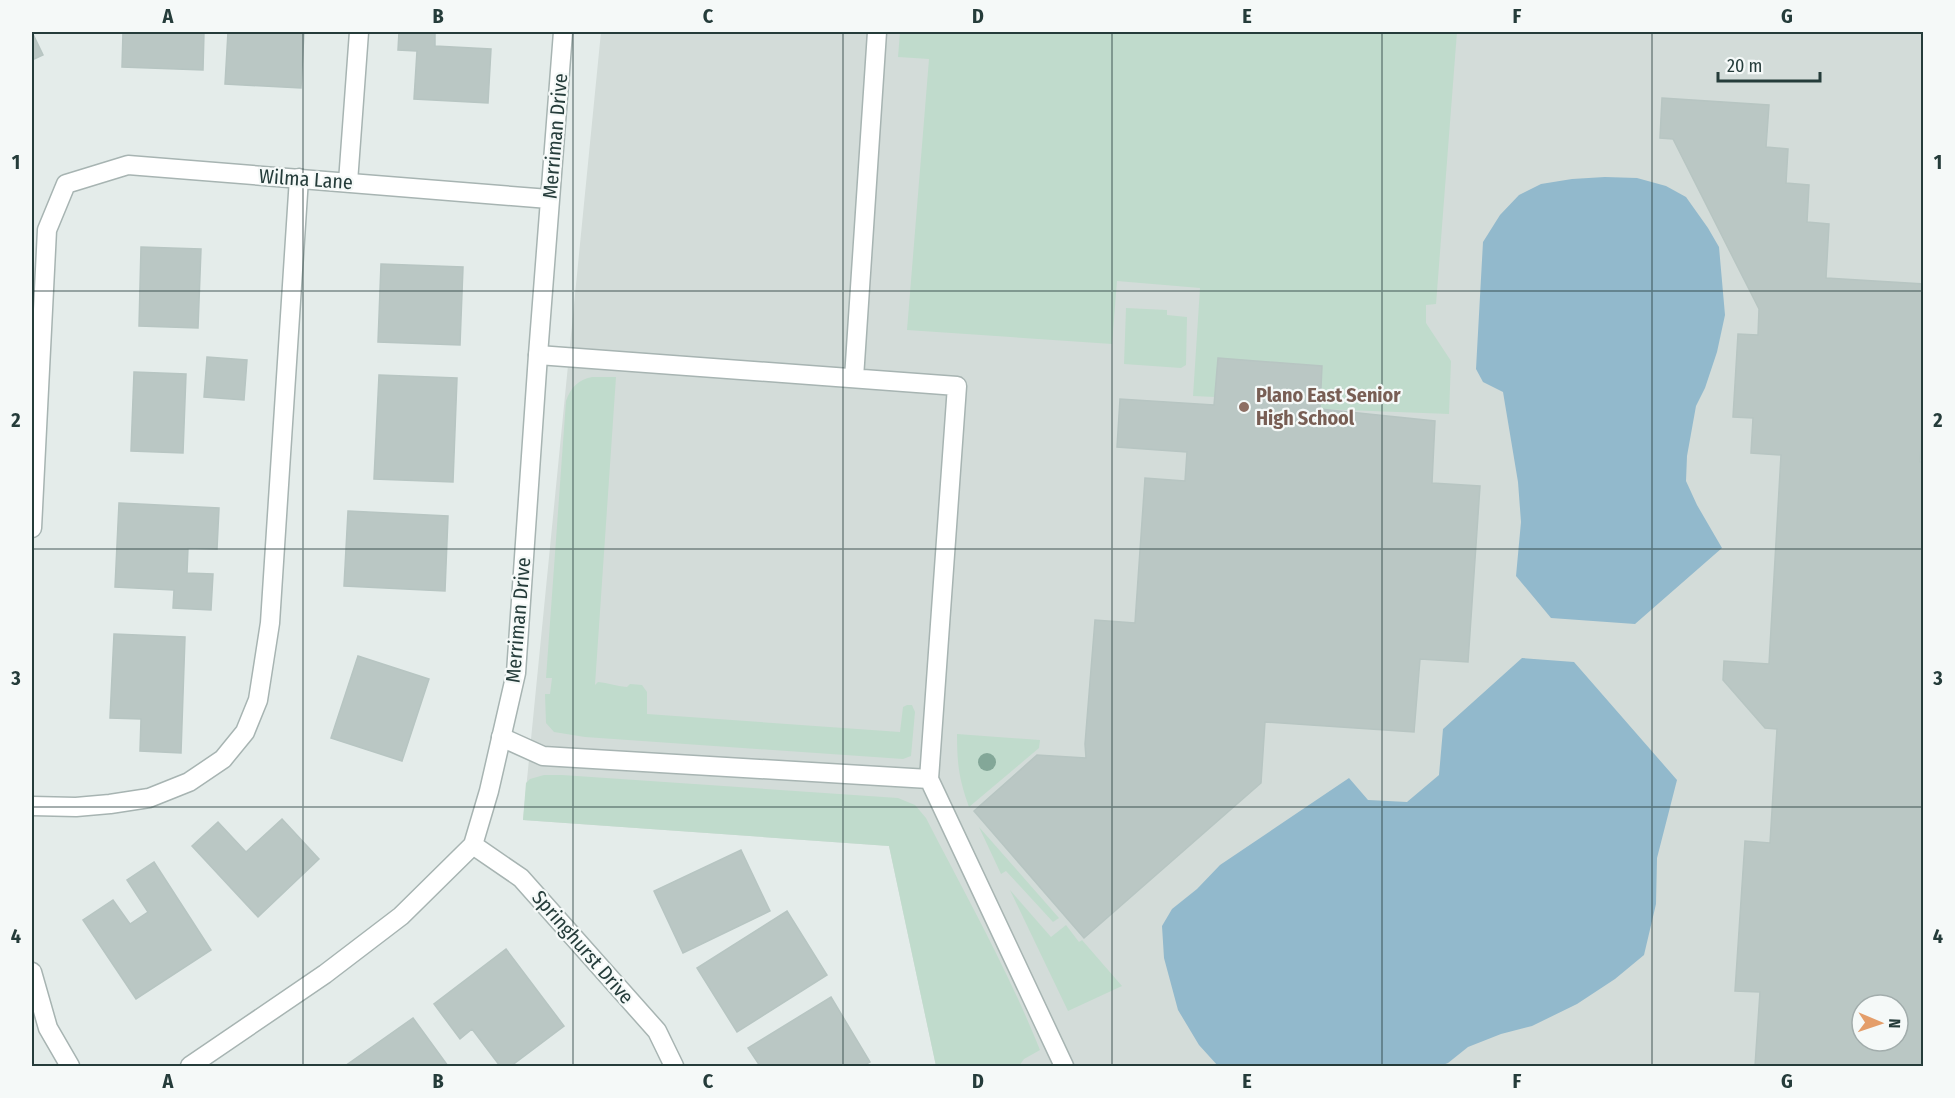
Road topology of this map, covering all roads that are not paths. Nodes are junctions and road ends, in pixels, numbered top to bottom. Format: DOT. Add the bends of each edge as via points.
graph roads {
  1 [pos="359,32"];
  2 [pos="563,32"];
  3 [pos="877,32"];
  4 [pos="299,178"];
  5 [pos="348,182"];
  6 [pos="549,199"];
  7 [pos="538,355"];
  8 [pos="854,378"];
  9 [pos="32,528"];
  10 [pos="501,737"];
  11 [pos="929,779"];
  12 [pos="32,806"];
  13 [pos="473,844"];
  14 [pos="32,972"];
  15 [pos="70,1066"];
  16 [pos="190,1066"];
  17 [pos="674,1066"];
  18 [pos="1064,1066"];
  1 -- 5 [label="street"];
  2 -- 6 [label="street, Merriman Drive"];
  3 -- 8 [label="street"];
  4 -- 5 [label="street, Wilma Lane"];
  4 -- 9 [label="street, Wilma Lane" via="128,165 66,184 47,230"];
  4 -- 12 [label="street" via="270,623 258,700 245,732 223,759 189,782 150,798 76,807"];
  5 -- 6 [label="street, Wilma Lane"];
  6 -- 7 [label="street, Merriman Drive"];
  7 -- 8 [label="street"];
  7 -- 10 [label="street, Merriman Drive" via="516,673"];
  8 -- 11 [label="street" via="957,386"];
  10 -- 11 [label="street" via="543,756"];
  10 -- 13 [label="street, Merriman Drive"];
  11 -- 18 [label="street"];
  13 -- 16 [label="street, Merriman Drive" via="393,922 325,974"];
  13 -- 17 [label="street, Springhurst Drive" via="521,878 657,1031"];
  14 -- 15 [label="street" via="48,1028"];
}
